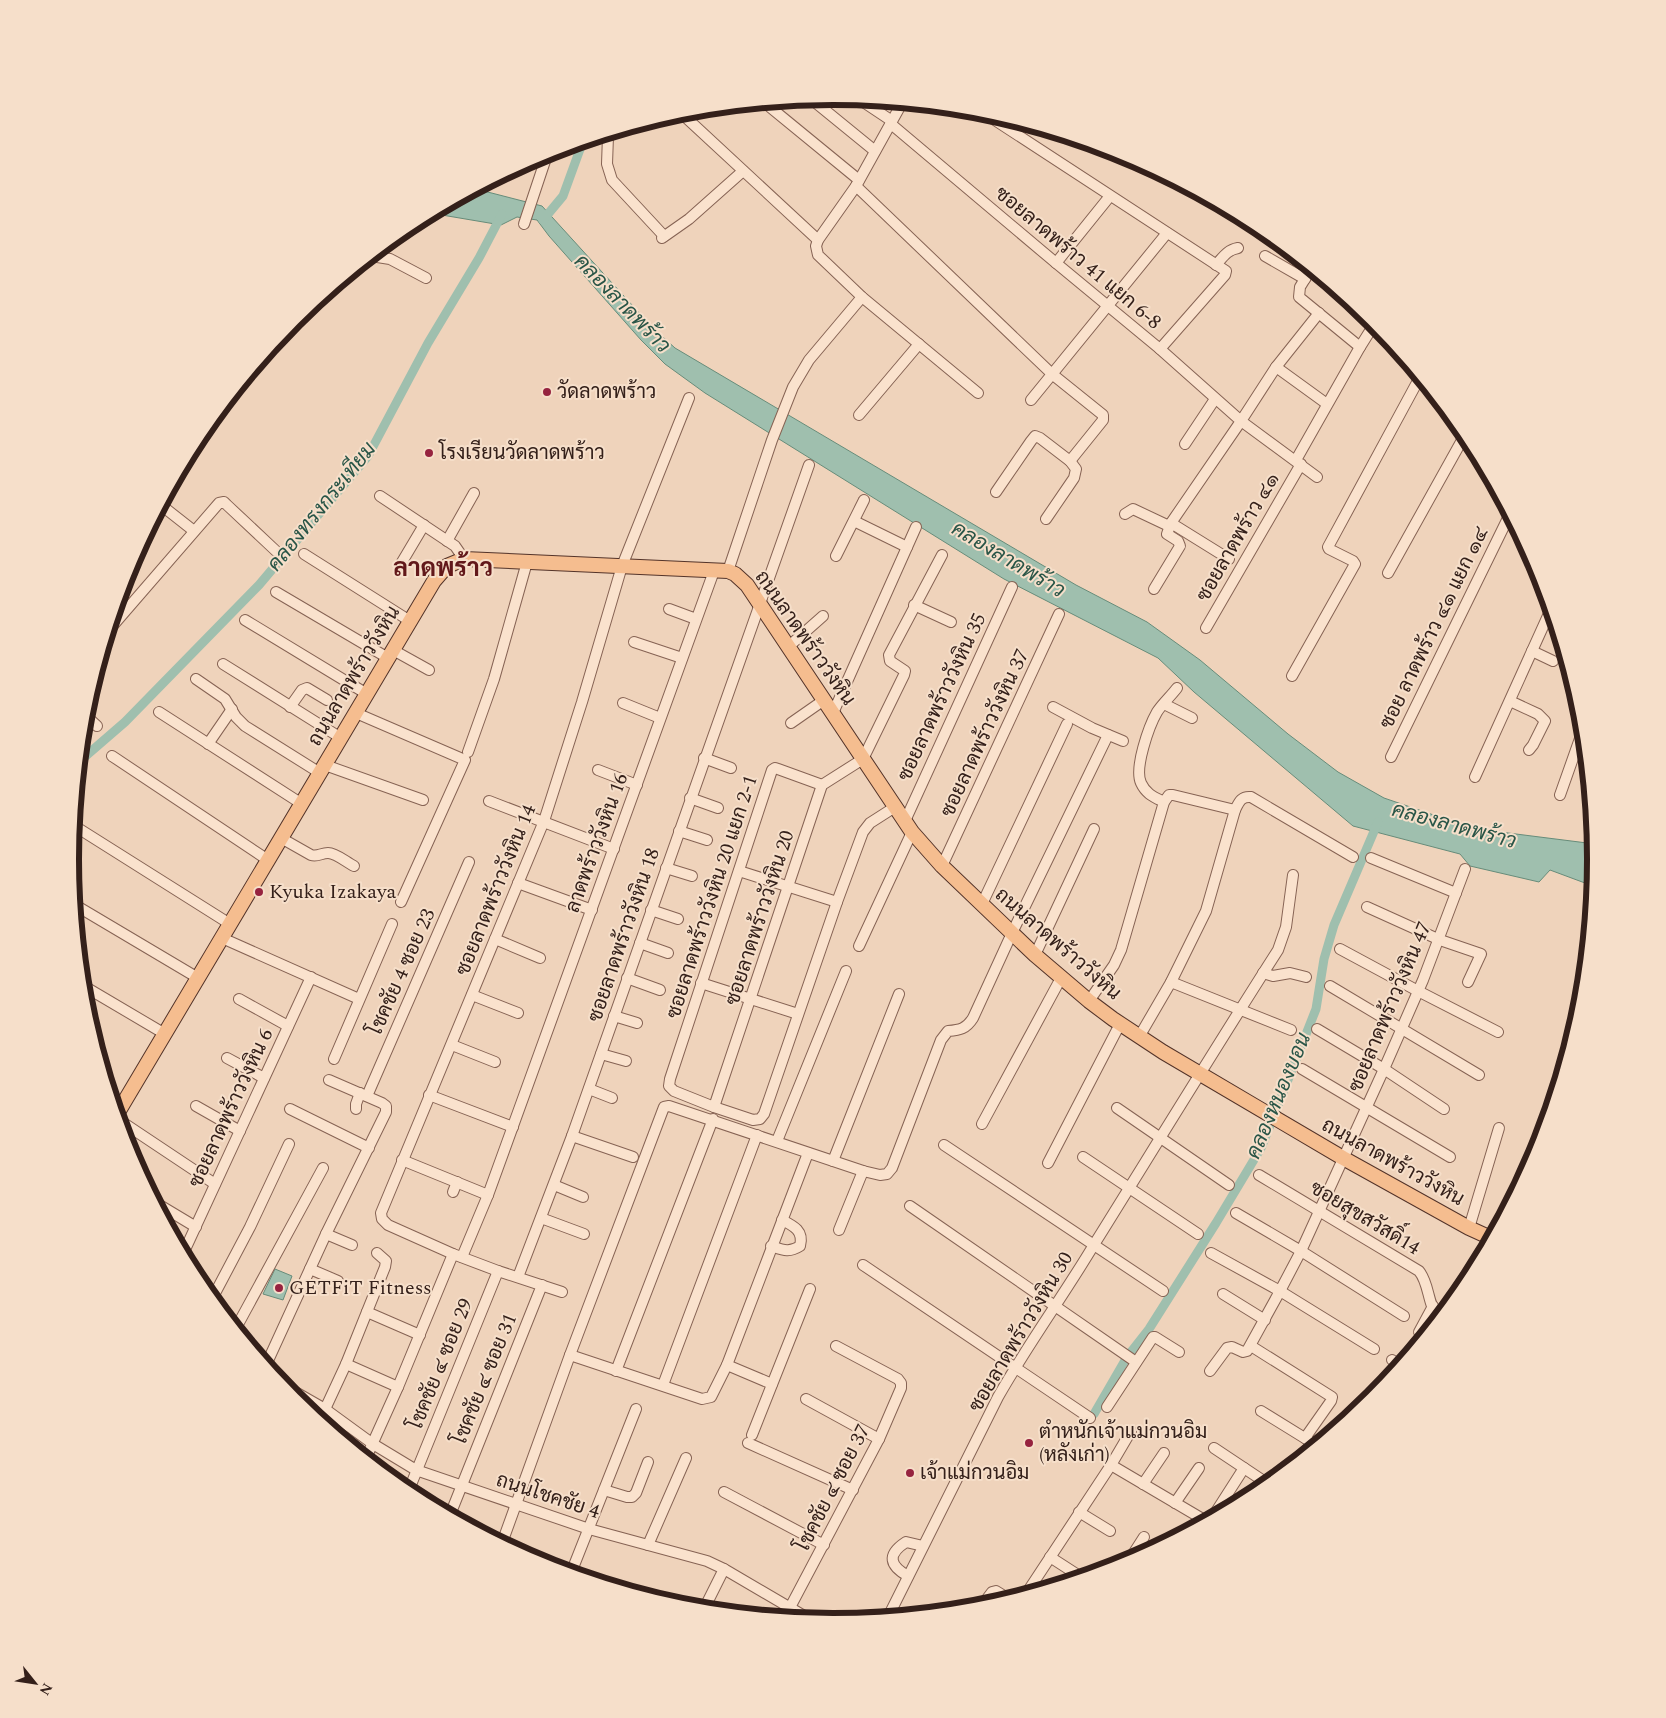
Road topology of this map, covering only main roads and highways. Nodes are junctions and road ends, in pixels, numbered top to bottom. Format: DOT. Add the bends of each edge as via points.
graph roads {
  1 [pos="121,1107"];
  2 [pos="1486,1236"];
  1 -- 2 [label="main road, ถนนลาดพร้าววังหิน" via="390,654 434,581 447,566 464,558 728,571 742,579 760,604 908,826 942,866 1061,978 1120,1024 1200,1074 1343,1158"];
}
